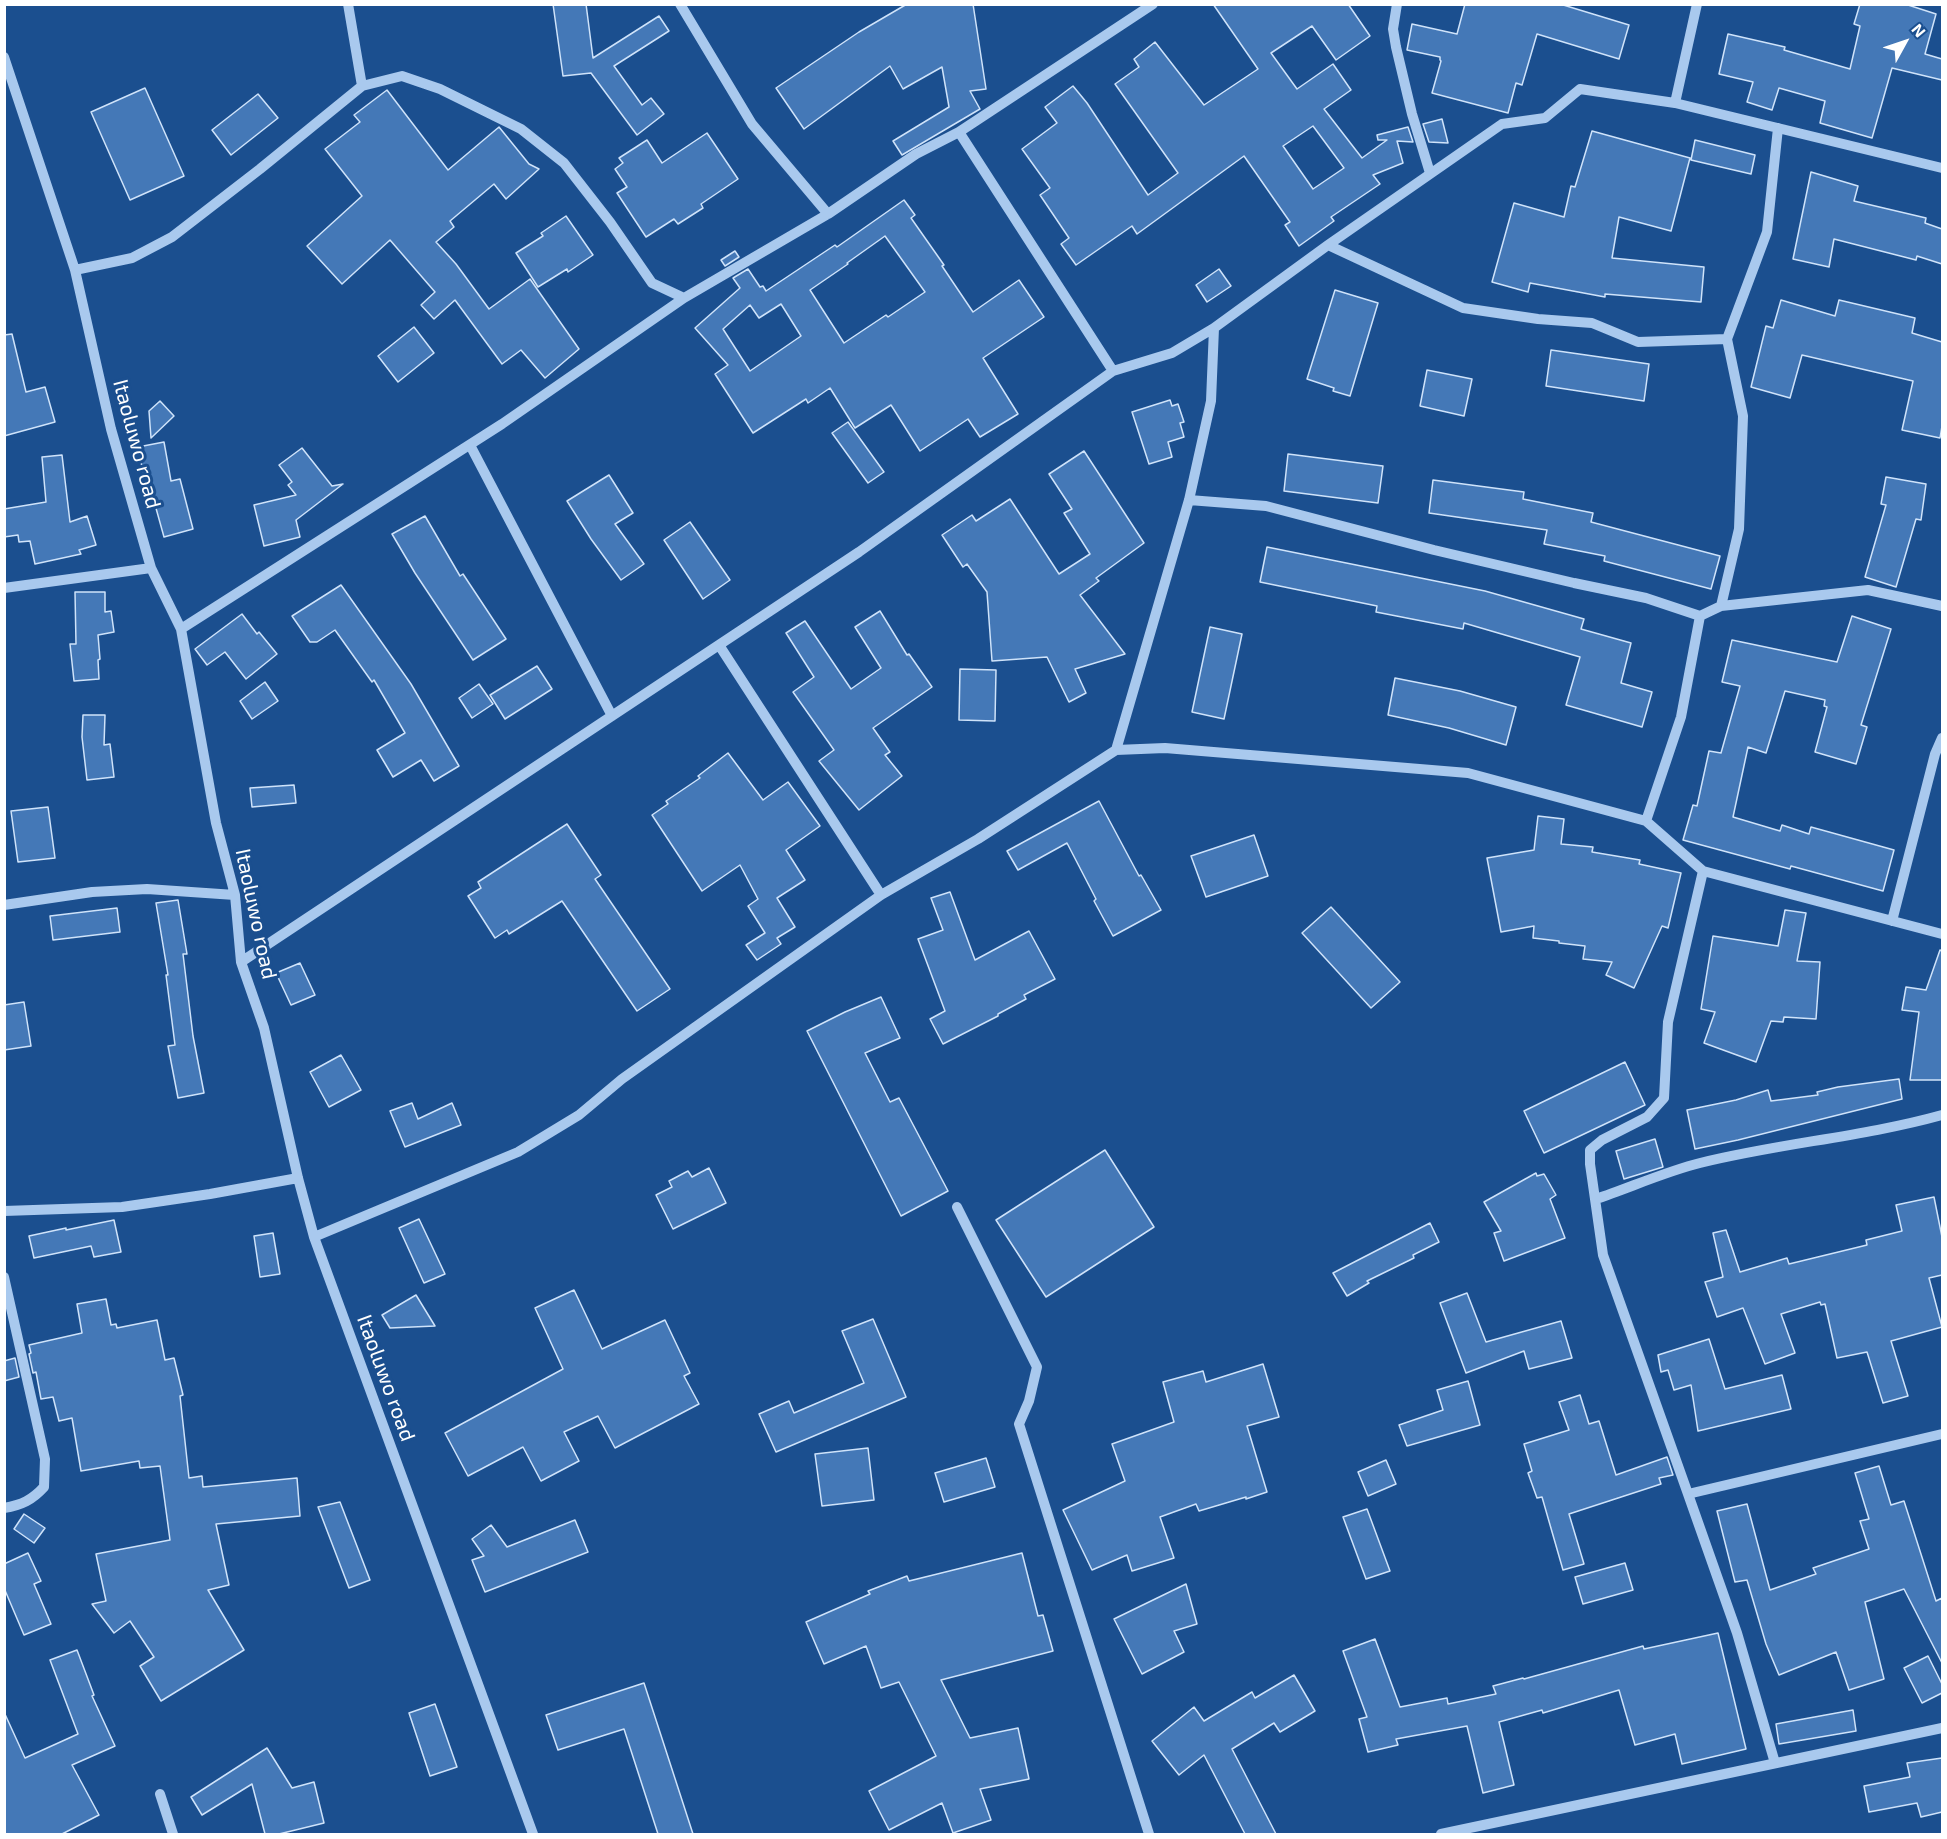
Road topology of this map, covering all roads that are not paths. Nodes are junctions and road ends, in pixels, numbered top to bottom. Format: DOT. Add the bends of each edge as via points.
graph roads {
  1 [pos="348,4"];
  2 [pos="681,4"];
  3 [pos="1153,4"];
  4 [pos="1397,4"];
  5 [pos="1697,4"];
  6 [pos="5,58"];
  7 [pos="362,86"];
  8 [pos="1675,103"];
  9 [pos="1778,128"];
  10 [pos="959,132"];
  11 [pos="1942,168"];
  12 [pos="1430,173"];
  13 [pos="828,214"];
  14 [pos="1328,245"];
  15 [pos="75,270"];
  16 [pos="684,298"];
  17 [pos="1214,328"];
  18 [pos="1727,339"];
  19 [pos="1113,371"];
  20 [pos="470,445"];
  21 [pos="1189,500"];
  22 [pos="152,568"];
  23 [pos="4,588"];
  24 [pos="1721,606"];
  25 [pos="1942,606"];
  26 [pos="1700,616"];
  27 [pos="182,629"];
  28 [pos="719,645"];
  29 [pos="612,716"];
  30 [pos="1942,738"];
  31 [pos="1116,750"];
  32 [pos="1646,822"];
  33 [pos="1703,871"];
  34 [pos="235,895"];
  35 [pos="881,895"];
  36 [pos="4,905"];
  37 [pos="1892,921"];
  38 [pos="1942,934"];
  39 [pos="241,962"];
  40 [pos="1942,1115"];
  41 [pos="298,1178"];
  42 [pos="1596,1199"];
  43 [pos="957,1207"];
  44 [pos="4,1212"];
  45 [pos="314,1237"];
  46 [pos="4,1277"];
  47 [pos="1942,1434"];
  48 [pos="1688,1494"];
  49 [pos="4,1508"];
  50 [pos="1942,1728"];
  51 [pos="1775,1763"];
  52 [pos="160,1794"];
  53 [pos="174,1834"];
  54 [pos="533,1834"];
  55 [pos="1149,1834"];
  56 [pos="1441,1834"];
  1 -- 7 [label="street"];
  2 -- 13 [label="street" via="752,124"];
  3 -- 10 [label="street"];
  4 -- 12 [label="street" via="1396,47"];
  5 -- 8 [label="street"];
  6 -- 15 [label="street, Itaoluwo road"];
  7 -- 15 [label="street" via="172,237 132,258"];
  7 -- 16 [label="street" via="402,76 440,89 521,129 564,163 652,283"];
  8 -- 9 [label="street"];
  8 -- 12 [label="street" via="1580,89 1545,118 1502,124"];
  9 -- 11 [label="street"];
  9 -- 18 [label="street" via="1767,232"];
  10 -- 13 [label="street" via="916,154"];
  10 -- 19 [label="street"];
  12 -- 14 [label="street"];
  13 -- 16 [label="street"];
  14 -- 17 [label="street"];
  14 -- 18 [label="street" via="1462,308 1592,323 1638,342"];
  15 -- 22 [label="street, Itaoluwo road" via="111,429"];
  16 -- 20 [label="street"];
  17 -- 19 [label="street" via="1172,353"];
  17 -- 21 [label="street" via="1211,401"];
  18 -- 24 [label="street" via="1743,416 1739,530"];
  19 -- 28 [label="street" via="859,552"];
  20 -- 27 [label="street"];
  20 -- 29 [label="street"];
  21 -- 26 [label="street" via="1266,506 1446,553 1646,598"];
  21 -- 31 [label="street"];
  22 -- 23 [label="street"];
  22 -- 27 [label="street, Itaoluwo road"];
  24 -- 25 [label="street" via="1868,590"];
  24 -- 26 [label="street"];
  26 -- 32 [label="street" via="1682,717"];
  27 -- 34 [label="street, Itaoluwo road" via="216,823"];
  28 -- 29 [label="street"];
  28 -- 35 [label="street"];
  29 -- 39 [label="street"];
  30 -- 37 [label="street"];
  31 -- 32 [label="street" via="1165,748 1468,773"];
  31 -- 35 [label="street" via="978,839"];
  32 -- 33 [label="street"];
  33 -- 37 [label="street"];
  33 -- 42 [label="street" via="1668,1022 1664,1098 1647,1117 1590,1150"];
  34 -- 36 [label="street" via="147,889 92,892"];
  34 -- 39 [label="street, Itaoluwo road"];
  35 -- 45 [label="street" via="622,1079 579,1115 518,1152"];
  37 -- 38 [label="street"];
  39 -- 41 [label="street, Itaoluwo road" via="264,1028"];
  40 -- 42 [label="street" via="1698,1163"];
  41 -- 44 [label="street" via="122,1207"];
  41 -- 45 [label="street, Itaoluwo road"];
  42 -- 48 [label="street" via="1604,1254"];
  43 -- 55 [label="street" via="1037,1367 1019,1424"];
  45 -- 54 [label="street, Itaoluwo road"];
  46 -- 49 [label="street" via="45,1459 44,1487 33,1499"];
  47 -- 48 [label="street"];
  48 -- 51 [label="street" via="1737,1633"];
  50 -- 51 [label="street"];
  51 -- 56 [label="street"];
  52 -- 53 [label="street"];
}
